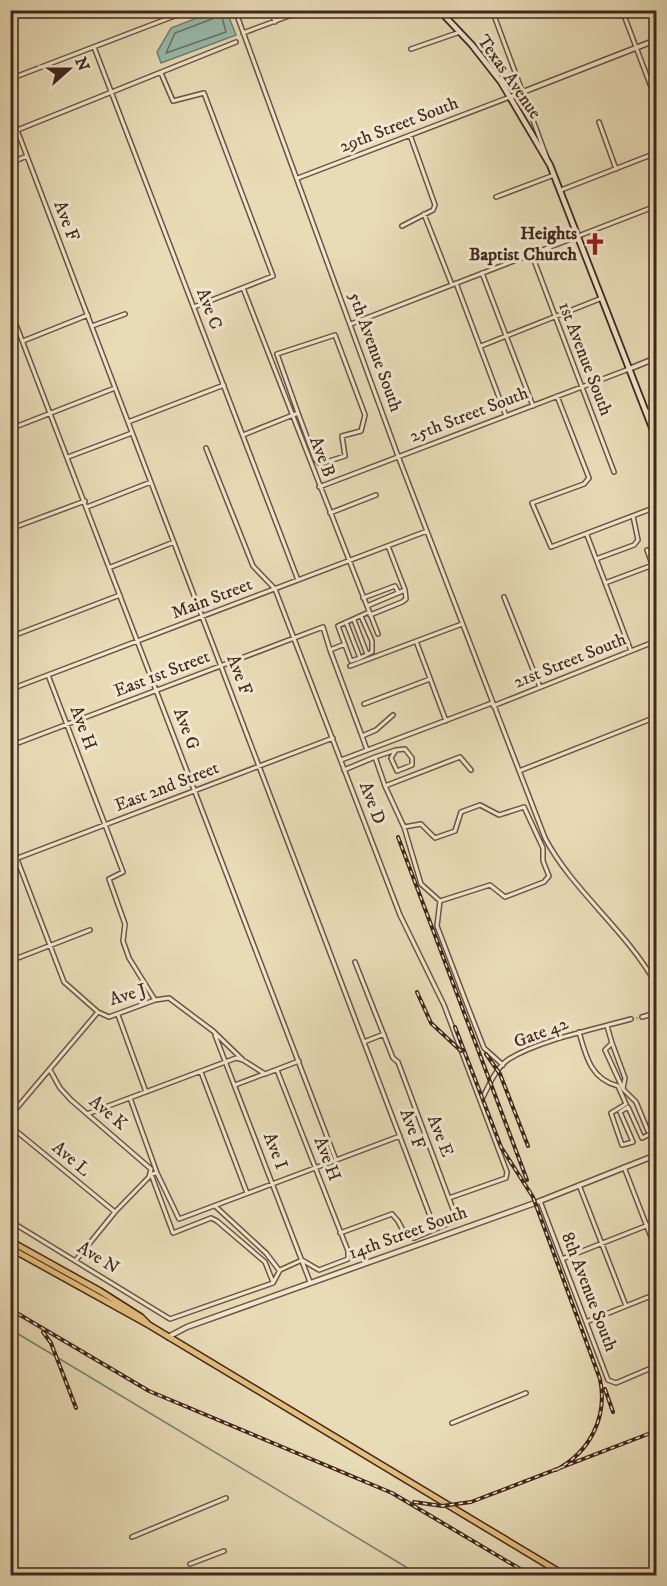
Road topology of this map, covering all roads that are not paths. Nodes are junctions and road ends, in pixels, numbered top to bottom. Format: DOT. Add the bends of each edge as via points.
graph roads {
  1 [pos="190,10"];
  2 [pos="235,10"];
  3 [pos="271,10"];
  4 [pos="305,10"];
  5 [pos="439,10"];
  6 [pos="492,10"];
  7 [pos="622,10"];
  8 [pos="275,22"];
  9 [pos="460,32"];
  10 [pos="243,33"];
  11 [pos="657,40"];
  12 [pos="236,42"];
  13 [pos="94,47"];
  14 [pos="636,48"];
  15 [pos="411,49"];
  16 [pos="162,73"];
  17 [pos="10,79"];
  18 [pos="523,92"];
  19 [pos="112,93"];
  20 [pos="510,97"];
  21 [pos="657,100"];
  22 [pos="599,122"];
  23 [pos="17,130"];
  24 [pos="10,133"];
  25 [pos="410,135"];
  26 [pos="657,153"];
  27 [pos="27,156"];
  28 [pos="10,163"];
  29 [pos="550,165"];
  30 [pos="616,169"];
  31 [pos="554,175"];
  32 [pos="298,178"];
  33 [pos="561,190"];
  34 [pos="496,197"];
  35 [pos="657,206"];
  36 [pos="424,213"];
  37 [pos="402,226"];
  38 [pos="578,236"];
  39 [pos="531,254"];
  40 [pos="482,273"];
  41 [pos="454,284"];
  42 [pos="243,288"];
  43 [pos="602,298"];
  44 [pos="194,307"];
  45 [pos="10,309"];
  46 [pos="125,314"];
  47 [pos="88,315"];
  48 [pos="555,317"];
  49 [pos="351,324"];
  50 [pos="92,326"];
  51 [pos="18,328"];
  52 [pos="10,331"];
  53 [pos="506,336"];
  54 [pos="23,341"];
  55 [pos="480,346"];
  56 [pos="657,358"];
  57 [pos="629,369"];
  58 [pos="224,386"];
  59 [pos="581,387"];
  60 [pos="115,388"];
  61 [pos="557,396"];
  62 [pos="533,406"];
  63 [pos="657,408"];
  64 [pos="646,412"];
  65 [pos="298,413"];
  66 [pos="51,414"];
  67 [pos="292,416"];
  68 [pos="506,416"];
  69 [pos="128,422"];
  70 [pos="10,429"];
  71 [pos="132,433"];
  72 [pos="243,435"];
  73 [pos="657,438"];
  74 [pos="206,448"];
  75 [pos="398,456"];
  76 [pos="68,457"];
  77 [pos="614,472"];
  78 [pos="151,482"];
  79 [pos="319,487"];
  80 [pos="376,495"];
  81 [pos="85,501"];
  82 [pos="87,507"];
  83 [pos="656,509"];
  84 [pos="329,513"];
  85 [pos="633,516"];
  86 [pos="10,529"];
  87 [pos="427,531"];
  88 [pos="587,535"];
  89 [pos="174,542"];
  90 [pos="388,546"];
  91 [pos="647,550"];
  92 [pos="596,559"];
  93 [pos="349,561"];
  94 [pos="653,565"];
  95 [pos="111,567"];
  96 [pos="657,575"];
  97 [pos="298,580"];
  98 [pos="605,583"];
  99 [pos="275,589"];
  100 [pos="405,590"];
  101 [pos="398,592"];
  102 [pos="120,596"];
  103 [pos="504,597"];
  104 [pos="363,598"];
  105 [pos="366,606"];
  106 [pos="370,614"];
  107 [pos="362,616"];
  108 [pos="203,617"];
  109 [pos="354,619"];
  110 [pos="346,622"];
  111 [pos="462,624"];
  112 [pos="378,634"];
  113 [pos="10,637"];
  114 [pos="294,638"];
  115 [pos="416,641"];
  116 [pos="657,641"];
  117 [pos="138,642"];
  118 [pos="345,644"];
  119 [pos="330,650"];
  120 [pos="631,651"];
  121 [pos="367,654"];
  122 [pos="360,658"];
  123 [pos="221,666"];
  124 [pos="350,666"];
  125 [pos="48,675"];
  126 [pos="430,679"];
  127 [pos="540,687"];
  128 [pos="157,690"];
  129 [pos="10,696"];
  130 [pos="364,704"];
  131 [pos="493,704"];
  132 [pos="393,715"];
  133 [pos="657,717"];
  134 [pos="446,721"];
  135 [pos="66,725"];
  136 [pos="362,736"];
  137 [pos="333,738"];
  138 [pos="10,746"];
  139 [pos="367,750"];
  140 [pos="396,750"];
  141 [pos="375,758"];
  142 [pos="341,760"];
  143 [pos="260,766"];
  144 [pos="345,770"];
  145 [pos="471,770"];
  146 [pos="518,771"];
  147 [pos="386,786"];
  148 [pos="196,791"];
  149 [pos="105,825"];
  150 [pos="404,827"];
  151 [pos="10,840"];
  152 [pos="17,859"];
  153 [pos="10,861"];
  154 [pos="440,901"];
  155 [pos="90,930"];
  156 [pos="50,946"];
  157 [pos="10,961"];
  158 [pos="355,962"];
  159 [pos="657,984"];
  160 [pos="155,1000"];
  161 [pos="98,1012"];
  162 [pos="657,1013"];
  163 [pos="118,1015"];
  164 [pos="642,1017"];
  165 [pos="631,1019"];
  166 [pos="608,1026"];
  167 [pos="213,1031"];
  168 [pos="579,1032"];
  169 [pos="384,1034"];
  170 [pos="364,1042"];
  171 [pos="612,1042"];
  172 [pos="243,1060"];
  173 [pos="299,1061"];
  174 [pos="225,1062"];
  175 [pos="503,1065"];
  176 [pos="278,1070"];
  177 [pos="50,1071"];
  178 [pos="201,1072"];
  179 [pos="265,1074"];
  180 [pos="235,1085"];
  181 [pos="623,1089"];
  182 [pos="146,1092"];
  183 [pos="130,1098"];
  184 [pos="481,1101"];
  185 [pos="12,1111"];
  186 [pos="87,1114"];
  187 [pos="10,1116"];
  188 [pos="10,1126"];
  189 [pos="657,1130"];
  190 [pos="400,1136"];
  191 [pos="657,1155"];
  192 [pos="336,1160"];
  193 [pos="316,1167"];
  194 [pos="624,1167"];
  195 [pos="157,1173"];
  196 [pos="152,1174"];
  197 [pos="273,1183"];
  198 [pos="579,1185"];
  199 [pos="246,1193"];
  200 [pos="449,1198"];
  201 [pos="540,1201"];
  202 [pos="215,1206"];
  203 [pos="115,1212"];
  204 [pos="10,1221"];
  205 [pos="657,1222"];
  206 [pos="647,1226"];
  207 [pos="435,1229"];
  208 [pos="340,1233"];
  209 [pos="10,1241"];
  210 [pos="602,1243"];
  211 [pos="10,1248"];
  212 [pos="657,1250"];
  213 [pos="562,1259"];
  214 [pos="76,1260"];
  215 [pos="302,1260"];
  216 [pos="280,1270"];
  217 [pos="310,1282"];
  218 [pos="273,1283"];
  219 [pos="657,1294"];
  220 [pos="626,1306"];
  221 [pos="586,1322"];
  222 [pos="149,1325"];
  223 [pos="168,1337"];
  224 [pos="657,1366"];
  225 [pos="526,1393"];
  226 [pos="452,1423"];
  227 [pos="226,1498"];
  228 [pos="132,1537"];
  229 [pos="224,1551"];
  230 [pos="190,1564"];
  231 [pos="192,1571"];
  232 [pos="180,1575"];
  233 [pos="566,1575"];
  1 -- 13 [label="street"];
  2 -- 10 [label="street, 5th Avenue South"];
  3 -- 8 [label="street"];
  4 -- 8 [label="street"];
  5 -- 9 [label="main road, Texas Avenue"];
  6 -- 18 [label="street, Texas Avenue"];
  7 -- 14 [label="street"];
  8 -- 10 [label="street"];
  9 -- 15 [label="street"];
  9 -- 20 [label="main road, Texas Avenue"];
  10 -- 32 [label="street, 5th Avenue South"];
  11 -- 14 [label="street"];
  12 -- 16 [label="street"];
  13 -- 17 [label="street"];
  13 -- 19 [label="street, Ave C"];
  14 -- 18 [label="street"];
  14 -- 21 [label="street"];
  16 -- 19 [label="street"];
  16 -- 42 [label="street" via="173,101 204,93 273,276"];
  18 -- 20 [label="street"];
  18 -- 29 [label="street, Texas Avenue"];
  19 -- 23 [label="street"];
  19 -- 44 [label="street, Ave C"];
  20 -- 25 [label="street, 29th Street South"];
  20 -- 29 [label="main road, Texas Avenue"];
  22 -- 30 [label="street"];
  23 -- 24 [label="street"];
  23 -- 27 [label="street, Ave F"];
  25 -- 32 [label="street, 29th Street South"];
  25 -- 36 [label="street" via="435,205 434,210"];
  26 -- 30 [label="street"];
  27 -- 28 [label="street"];
  27 -- 47 [label="street, Ave F"];
  29 -- 31 [label="main road, Texas Avenue"];
  30 -- 33 [label="street"];
  31 -- 33 [label="main road, Texas Avenue"];
  31 -- 34 [label="street"];
  32 -- 49 [label="street, 5th Avenue South"];
  33 -- 38 [label="main road, Texas Avenue"];
  35 -- 38 [label="street"];
  36 -- 37 [label="street"];
  36 -- 41 [label="street"];
  38 -- 39 [label="street"];
  38 -- 43 [label="main road, Texas Avenue"];
  39 -- 40 [label="street"];
  39 -- 48 [label="street, 1st Avenue South"];
  40 -- 41 [label="street"];
  40 -- 53 [label="street"];
  41 -- 49 [label="street"];
  41 -- 55 [label="street"];
  42 -- 44 [label="street"];
  42 -- 67 [label="street, Ave B"];
  43 -- 48 [label="street"];
  43 -- 57 [label="main road, Texas Avenue"];
  44 -- 58 [label="street, Ave C"];
  45 -- 51 [label="street, Ave G"];
  46 -- 50 [label="street"];
  47 -- 50 [label="street, Ave F"];
  47 -- 54 [label="street"];
  48 -- 53 [label="street"];
  48 -- 59 [label="street, 1st Avenue South"];
  49 -- 75 [label="street, 5th Avenue South"];
  50 -- 60 [label="street, Ave F"];
  51 -- 52 [label="street"];
  51 -- 54 [label="street, Ave G"];
  53 -- 55 [label="street"];
  53 -- 62 [label="street"];
  54 -- 66 [label="street, Ave G"];
  55 -- 68 [label="street"];
  56 -- 57 [label="street"];
  57 -- 59 [label="street, 25th Street South"];
  57 -- 64 [label="main road, Texas Avenue"];
  58 -- 69 [label="street"];
  58 -- 72 [label="street, Ave C"];
  59 -- 61 [label="street, 25th Street South"];
  59 -- 77 [label="street, 1st Avenue South"];
  60 -- 66 [label="street"];
  60 -- 69 [label="street, Ave F"];
  61 -- 62 [label="street, 25th Street South"];
  61 -- 88 [label="street" via="589,478 584,484 532,503 551,547"];
  62 -- 68 [label="street, 25th Street South"];
  63 -- 64 [label="street"];
  64 -- 73 [label="main road, Texas Avenue"];
  65 -- 65 [label="street" via="320,464 345,456 342,436 361,431 365,415 335,335 277,354"];
  65 -- 67 [label="street"];
  66 -- 70 [label="street"];
  66 -- 76 [label="street, Ave G"];
  67 -- 72 [label="street"];
  67 -- 79 [label="street, Ave B"];
  68 -- 75 [label="street, 25th Street South"];
  69 -- 71 [label="street, Ave F"];
  71 -- 76 [label="street"];
  71 -- 78 [label="street, Ave F"];
  72 -- 97 [label="street, Ave C"];
  74 -- 99 [label="street, Ave D" via="253,566"];
  75 -- 79 [label="street, 25th Street South"];
  75 -- 87 [label="street, 5th Avenue South"];
  76 -- 81 [label="street, Ave G"];
  78 -- 82 [label="street"];
  78 -- 89 [label="street, Ave F"];
  79 -- 84 [label="street, Ave B"];
  80 -- 84 [label="street"];
  81 -- 82 [label="street, Ave G"];
  81 -- 86 [label="street"];
  82 -- 95 [label="street, Ave G"];
  83 -- 85 [label="street"];
  84 -- 93 [label="street, Ave B"];
  85 -- 88 [label="street"];
  85 -- 92 [label="street" via="638,540 634,545"];
  87 -- 90 [label="street, Main Street"];
  87 -- 111 [label="street, 5th Avenue South"];
  88 -- 92 [label="street"];
  89 -- 95 [label="street"];
  89 -- 108 [label="street, Ave F"];
  90 -- 93 [label="street, Main Street"];
  90 -- 100 [label="street"];
  91 -- 94 [label="street"];
  92 -- 98 [label="street"];
  93 -- 97 [label="street, Main Street"];
  93 -- 104 [label="street, Ave B"];
  94 -- 96 [label="street"];
  94 -- 98 [label="street"];
  95 -- 102 [label="street, Ave G"];
  97 -- 99 [label="street, Main Street"];
  98 -- 120 [label="street"];
  99 -- 108 [label="street, Main Street"];
  99 -- 114 [label="street, Ave D"];
  100 -- 101 [label="street"];
  100 -- 106 [label="street" via="406,599"];
  101 -- 104 [label="street" via="395,586"];
  101 -- 105 [label="street"];
  102 -- 113 [label="street"];
  102 -- 117 [label="street, Ave G"];
  103 -- 127 [label="street"];
  104 -- 105 [label="street, Ave B"];
  105 -- 106 [label="street, Ave B"];
  106 -- 107 [label="street"];
  106 -- 112 [label="street, Ave B"];
  107 -- 109 [label="street"];
  107 -- 121 [label="street" via="372,641 372,652"];
  108 -- 117 [label="street, Main Street"];
  108 -- 123 [label="street, Ave F"];
  109 -- 110 [label="street"];
  109 -- 121 [label="street"];
  110 -- 118 [label="street" via="338,626"];
  110 -- 122 [label="street"];
  111 -- 115 [label="street"];
  111 -- 131 [label="street, 5th Avenue South"];
  114 -- 119 [label="street, East 1st Street" via="323,627"];
  114 -- 123 [label="street, East 1st Street"];
  114 -- 137 [label="street, Ave D"];
  115 -- 124 [label="street"];
  115 -- 126 [label="street"];
  116 -- 120 [label="street, 21st Street South"];
  117 -- 125 [label="street, Main Street"];
  117 -- 128 [label="street, Ave G"];
  118 -- 119 [label="street"];
  118 -- 122 [label="street" via="351,661"];
  119 -- 136 [label="street"];
  120 -- 127 [label="street, 21st Street South"];
  121 -- 122 [label="street"];
  123 -- 128 [label="street, East 1st Street"];
  123 -- 143 [label="street, Ave F"];
  125 -- 129 [label="street, Main Street" via="19,686"];
  125 -- 135 [label="street, Ave H"];
  126 -- 130 [label="street"];
  126 -- 134 [label="street"];
  127 -- 131 [label="street, 21st Street South"];
  128 -- 135 [label="street, East 1st Street"];
  128 -- 148 [label="street, Ave G"];
  131 -- 134 [label="street, 21st Street South"];
  131 -- 146 [label="street, 5th Avenue South"];
  132 -- 136 [label="street"];
  133 -- 146 [label="street"];
  134 -- 139 [label="street, 21st Street South"];
  135 -- 138 [label="street, East 1st Street"];
  135 -- 149 [label="street, Ave H"];
  136 -- 139 [label="street"];
  137 -- 142 [label="street, Ave D"];
  137 -- 143 [label="street, East 2nd Street"];
  139 -- 142 [label="street, 21st Street South"];
  140 -- 140 [label="street" via="391,758 397,771 412,765 405,749"];
  140 -- 141 [label="street"];
  141 -- 144 [label="street"];
  141 -- 147 [label="street"];
  142 -- 144 [label="street, Ave D"];
  143 -- 148 [label="street, East 2nd Street"];
  143 -- 170 [label="street, Ave F"];
  144 -- 184 [label="street, Ave D" via="400,915 444,1005"];
  145 -- 147 [label="street" via="460,757"];
  146 -- 159 [label="street, 5th Avenue South" via="551,851 637,953"];
  147 -- 150 [label="street"];
  148 -- 149 [label="street, East 2nd Street"];
  148 -- 173 [label="street, Ave G"];
  149 -- 152 [label="street, East 2nd Street"];
  149 -- 160 [label="street, Ave H" via="123,872 109,879 124,924 123,941 135,970"];
  150 -- 154 [label="street" via="422,884"];
  150 -- 154 [label="street" via="421,824 435,838 455,831 461,812 480,805 499,815 524,807 543,848 549,876 544,882 505,897 490,885"];
  151 -- 152 [label="street, Ave J"];
  152 -- 153 [label="street, East 2nd Street"];
  152 -- 156 [label="street, Ave J"];
  154 -- 175 [label="street" via="437,926 462,993 484,1048"];
  155 -- 156 [label="street"];
  156 -- 157 [label="street"];
  156 -- 161 [label="street, Ave J" via="64,982"];
  158 -- 169 [label="street, Ave E"];
  160 -- 163 [label="street, Ave J"];
  160 -- 167 [label="street, Ave J" via="169,998"];
  161 -- 163 [label="street, Ave J" via="109,1017"];
  161 -- 177 [label="street"];
  162 -- 164 [label="street"];
  163 -- 182 [label="street"];
  165 -- 166 [label="street, Gate 42"];
  166 -- 168 [label="street, Gate 42"];
  166 -- 171 [label="street"];
  167 -- 172 [label="street, Ave J"];
  167 -- 174 [label="street, Ave I"];
  168 -- 175 [label="street, Gate 42"];
  168 -- 189 [label="street" via="599,1080 618,1086 623,1095 626,1104 611,1113 622,1145 633,1142 620,1112 628,1107 642,1138"];
  169 -- 170 [label="street"];
  169 -- 200 [label="street, Ave E"];
  170 -- 190 [label="street, Ave F"];
  171 -- 181 [label="street" via="626,1078"];
  171 -- 181 [label="street" via="605,1050"];
  172 -- 174 [label="street"];
  172 -- 179 [label="street, Ave J"];
  173 -- 176 [label="street"];
  173 -- 192 [label="street, Ave G"];
  174 -- 178 [label="street"];
  174 -- 180 [label="street, Ave I"];
  175 -- 184 [label="street, Gate 42"];
  176 -- 179 [label="street"];
  176 -- 193 [label="street, Ave H"];
  177 -- 185 [label="street"];
  177 -- 186 [label="street, Ave K" via="60,1088"];
  178 -- 182 [label="street"];
  178 -- 199 [label="street"];
  179 -- 180 [label="street"];
  180 -- 197 [label="street, Ave I"];
  181 -- 189 [label="street" via="636,1102 648,1131"];
  182 -- 183 [label="street"];
  183 -- 186 [label="street"];
  183 -- 195 [label="street, Ave K"];
  184 -- 200 [label="street, Ave D" via="506,1178"];
  185 -- 187 [label="street"];
  186 -- 196 [label="street, Ave K" via="148,1165"];
  188 -- 203 [label="street, Ave L"];
  190 -- 192 [label="street"];
  190 -- 207 [label="street, Ave F"];
  191 -- 194 [label="street, 14th Street South"];
  192 -- 193 [label="street"];
  193 -- 197 [label="street"];
  193 -- 208 [label="street, Ave H"];
  194 -- 198 [label="street, 14th Street South"];
  194 -- 206 [label="street"];
  195 -- 196 [label="street"];
  195 -- 202 [label="street, Ave K" via="179,1220"];
  196 -- 203 [label="street"];
  196 -- 218 [label="street, Ave K" via="173,1233 211,1218 265,1262"];
  197 -- 199 [label="street"];
  197 -- 215 [label="street, Ave I"];
  198 -- 201 [label="street, 14th Street South"];
  198 -- 210 [label="street"];
  199 -- 202 [label="street"];
  200 -- 207 [label="street, Ave E" via="457,1220"];
  201 -- 213 [label="street, 8th Avenue South"];
  201 -- 217 [label="street, 14th Street South"];
  202 -- 216 [label="street"];
  203 -- 214 [label="street"];
  204 -- 214 [label="street, Ave N"];
  205 -- 206 [label="street"];
  206 -- 210 [label="street"];
  206 -- 212 [label="street"];
  207 -- 208 [label="street" via="414,1238 406,1236 392,1214"];
  208 -- 215 [label="street, Ave H" via="348,1259 319,1270"];
  209 -- 222 [label="main road" via="100,1291"];
  210 -- 213 [label="street"];
  210 -- 220 [label="street"];
  211 -- 222 [label="main road"];
  213 -- 221 [label="street, 8th Avenue South"];
  214 -- 218 [label="street, Ave N" via="170,1319"];
  215 -- 216 [label="street"];
  215 -- 217 [label="street, Ave I"];
  216 -- 218 [label="street"];
  217 -- 223 [label="street, 14th Street South"];
  219 -- 220 [label="street"];
  220 -- 221 [label="street"];
  221 -- 224 [label="street, 8th Avenue South" via="608,1380 620,1381"];
  222 -- 223 [label="main road"];
  223 -- 233 [label="main road"];
  225 -- 226 [label="street"];
  227 -- 228 [label="street"];
  229 -- 230 [label="street"];
  231 -- 232 [label="street"];
}
